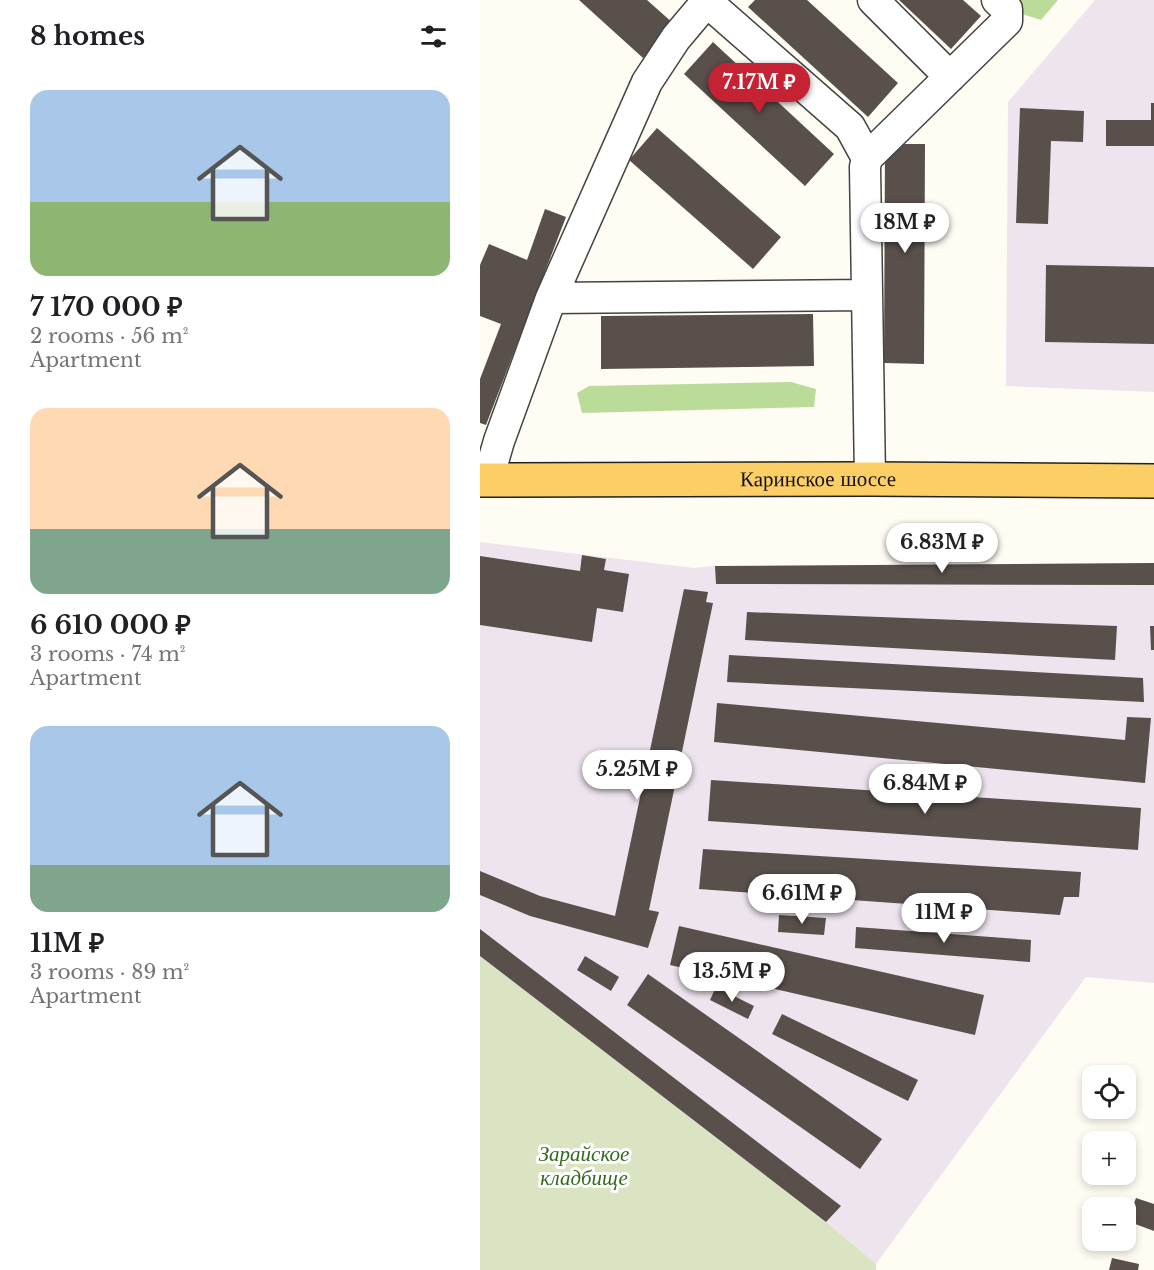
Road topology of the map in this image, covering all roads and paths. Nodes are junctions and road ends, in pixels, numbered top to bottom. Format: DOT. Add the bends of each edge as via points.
graph roads {
  1 [pos="707,0"];
  2 [pos="873,0"];
  3 [pos="1002,5"];
  4 [pos="950,76"];
  5 [pos="867,158"];
  6 [pos="866,295"];
  7 [pos="551,298"];
  8 [pos="484,479"];
  9 [pos="870,479"];
  10 [pos="1154,481"];
  1 -- 5 [label="lane" via="850,127"];
  1 -- 7 [label="lane" via="647,82"];
  2 -- 4 [label="lane"];
  3 -- 4 [label="lane" via="1007,21"];
  4 -- 5 [label="lane"];
  5 -- 6 [label="lane"];
  6 -- 7 [label="lane"];
  6 -- 9 [label="lane"];
  7 -- 8 [label="lane"];
  8 -- 9 [label="main road, Каринское шоссе"];
  9 -- 10 [label="main road, Каринское шоссе"];
}
